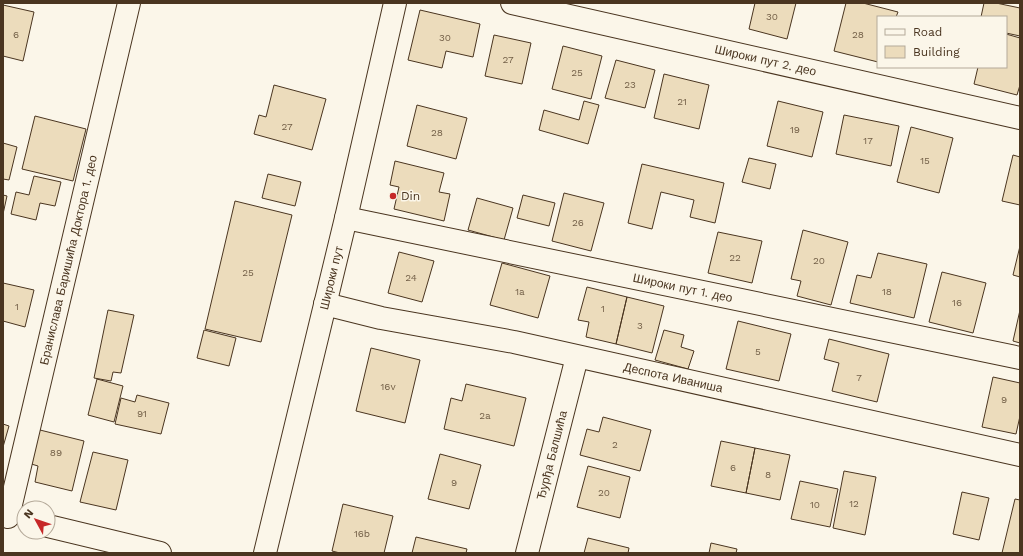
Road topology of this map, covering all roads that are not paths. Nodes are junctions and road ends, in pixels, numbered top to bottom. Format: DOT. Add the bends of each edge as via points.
graph roads {
  1 [pos="129,3"];
  2 [pos="395,3"];
  3 [pos="512,3"];
  4 [pos="1020,118"];
  5 [pos="346,218"];
  6 [pos="325,304"];
  7 [pos="576,357"];
  8 [pos="1020,358"];
  9 [pos="1020,454"];
  10 [pos="12,518"];
  11 [pos="56,528"];
  12 [pos="160,553"];
  13 [pos="265,553"];
  14 [pos="527,553"];
  1 -- 10 [label="street, Бранислава Баришића Доктора 1. део"];
  2 -- 5 [label="street, Широки пут"];
  3 -- 4 [label="street, Широки пут 2. део"];
  5 -- 6 [label="street, Широки пут"];
  5 -- 8 [label="street, Широки пут 1. део"];
  6 -- 7 [label="street, Деспота Иваниша" via="381,318 467,333"];
  6 -- 13 [label="street, Широки пут"];
  7 -- 9 [label="street, Деспота Иваниша"];
  7 -- 14 [label="street, Ђурђа Балшића"];
  11 -- 12 [label="street"];
}
